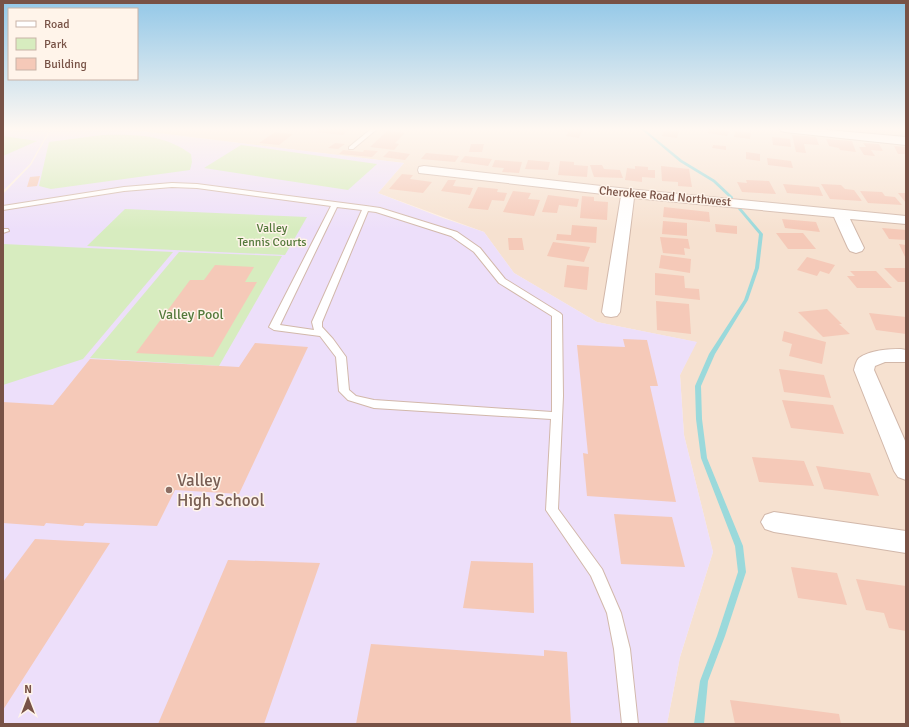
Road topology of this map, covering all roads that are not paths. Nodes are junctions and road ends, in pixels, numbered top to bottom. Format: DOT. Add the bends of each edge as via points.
graph roads {
  1 [pos="424,170"];
  2 [pos="628,193"];
  3 [pos="335,204"];
  4 [pos="29,205"];
  5 [pos="3,208"];
  6 [pos="366,208"];
  7 [pos="36,212"];
  8 [pos="840,214"];
  9 [pos="906,220"];
  10 [pos="856,248"];
  11 [pos="611,312"];
  12 [pos="323,334"];
  13 [pos="906,356"];
  14 [pos="557,416"];
  15 [pos="906,471"];
  16 [pos="774,522"];
  17 [pos="906,542"];
  18 [pos="630,724"];
  1 -- 2 [label="street, Cherokee Road Northwest"];
  2 -- 8 [label="street, Cherokee Road Northwest"];
  2 -- 11 [label="street"];
  3 -- 4 [label="lane" via="172,184 141,186"];
  3 -- 6 [label="lane"];
  3 -- 12 [label="lane" via="274,327"];
  4 -- 5 [label="lane"];
  4 -- 7 [label="lane" via="29,211"];
  6 -- 12 [label="lane" via="317,322 317,328"];
  6 -- 14 [label="lane" via="454,234 477,250 502,280 557,315"];
  8 -- 9 [label="street, Cherokee Road Northwest"];
  8 -- 10 [label="street"];
  12 -- 14 [label="lane" via="342,357 344,391 352,398 374,404"];
  13 -- 15 [label="street" via="890,354 874,358 866,363 864,370"];
  14 -- 18 [label="lane" via="552,510 597,574 614,613 622,649"];
  16 -- 17 [label="street"];
}
